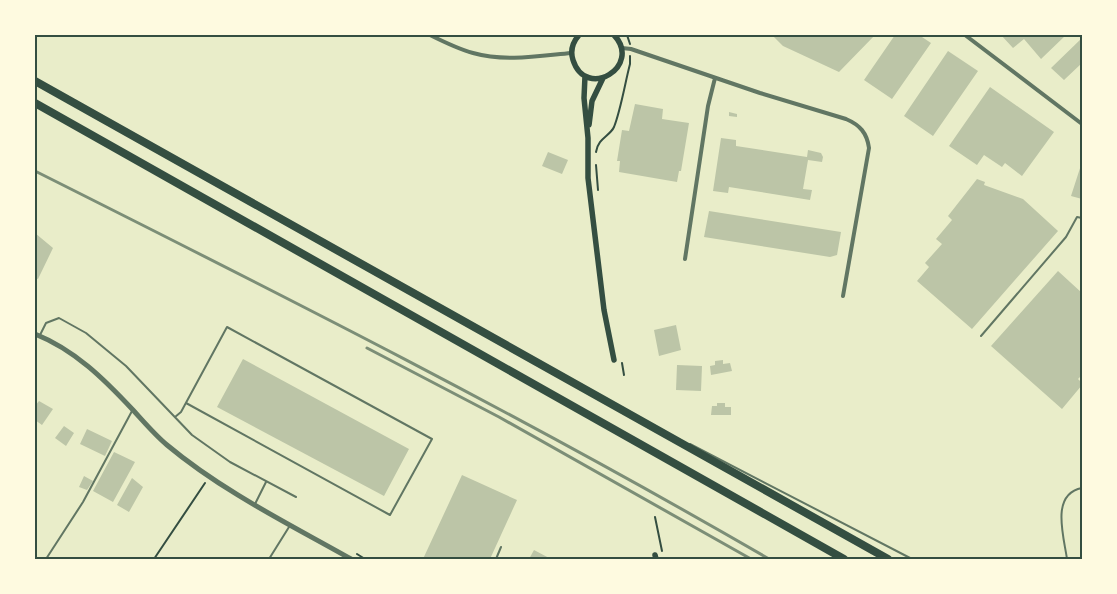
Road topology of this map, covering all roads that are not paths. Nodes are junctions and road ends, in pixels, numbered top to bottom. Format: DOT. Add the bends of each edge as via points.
graph roads {
  1 [pos="430,35"];
  2 [pos="614,35"];
  3 [pos="965,35"];
  4 [pos="576,36"];
  5 [pos="622,48"];
  6 [pos="571,53"];
  7 [pos="585,76"];
  8 [pos="603,78"];
  9 [pos="715,78"];
  10 [pos="35,81"];
  11 [pos="35,103"];
  12 [pos="1082,124"];
  13 [pos="588,138"];
  14 [pos="1082,218"];
  15 [pos="685,259"];
  16 [pos="843,296"];
  17 [pos="37,335"];
  18 [pos="981,336"];
  19 [pos="614,360"];
  20 [pos="186,403"];
  21 [pos="132,409"];
  22 [pos="176,416"];
  23 [pos="674,441"];
  24 [pos="266,482"];
  25 [pos="1082,488"];
  26 [pos="296,497"];
  27 [pos="255,504"];
  28 [pos="291,525"];
  29 [pos="501,547"];
  30 [pos="498,558"];
  31 [pos="46,559"];
  32 [pos="269,559"];
  33 [pos="351,559"];
  34 [pos="844,559"];
  35 [pos="888,559"];
  36 [pos="912,559"];
  37 [pos="1067,559"];
  1 -- 6 [label="street" via="489,57"];
  2 -- 5 [label="main road"];
  3 -- 12 [label="street"];
  4 -- 6 [label="main road"];
  5 -- 8 [label="main road" via="619,67"];
  5 -- 9 [label="street"];
  6 -- 7 [label="main road" via="578,71"];
  7 -- 8 [label="main road"];
  7 -- 13 [label="main road"];
  8 -- 13 [label="main road" via="592,101"];
  9 -- 15 [label="street"];
  9 -- 16 [label="street" via="846,119 857,124 868,137 870,148"];
  10 -- 23 [label="highway"];
  11 -- 34 [label="highway"];
  13 -- 19 [label="main road" via="588,178 604,310"];
  14 -- 18 [label="lane" via="1077,217 1066,238"];
  17 -- 21 [label="street" via="82,361"];
  17 -- 22 [label="lane" via="46,323 59,318 86,333 126,366"];
  20 -- 20 [label="lane" via="227,327 432,439 390,515"];
  20 -- 22 [label="lane"];
  21 -- 27 [label="street" via="165,444"];
  21 -- 31 [label="lane" via="83,502"];
  22 -- 24 [label="lane" via="192,435"];
  23 -- 35 [label="highway"];
  23 -- 36 [label="lane" via="695,445"];
  24 -- 26 [label="lane"];
  24 -- 27 [label="lane"];
  25 -- 37 [label="lane" via="1071,493 1062,506"];
  27 -- 28 [label="street"];
  28 -- 32 [label="lane"];
  28 -- 33 [label="street"];
  29 -- 30 [label="lane"];
}
